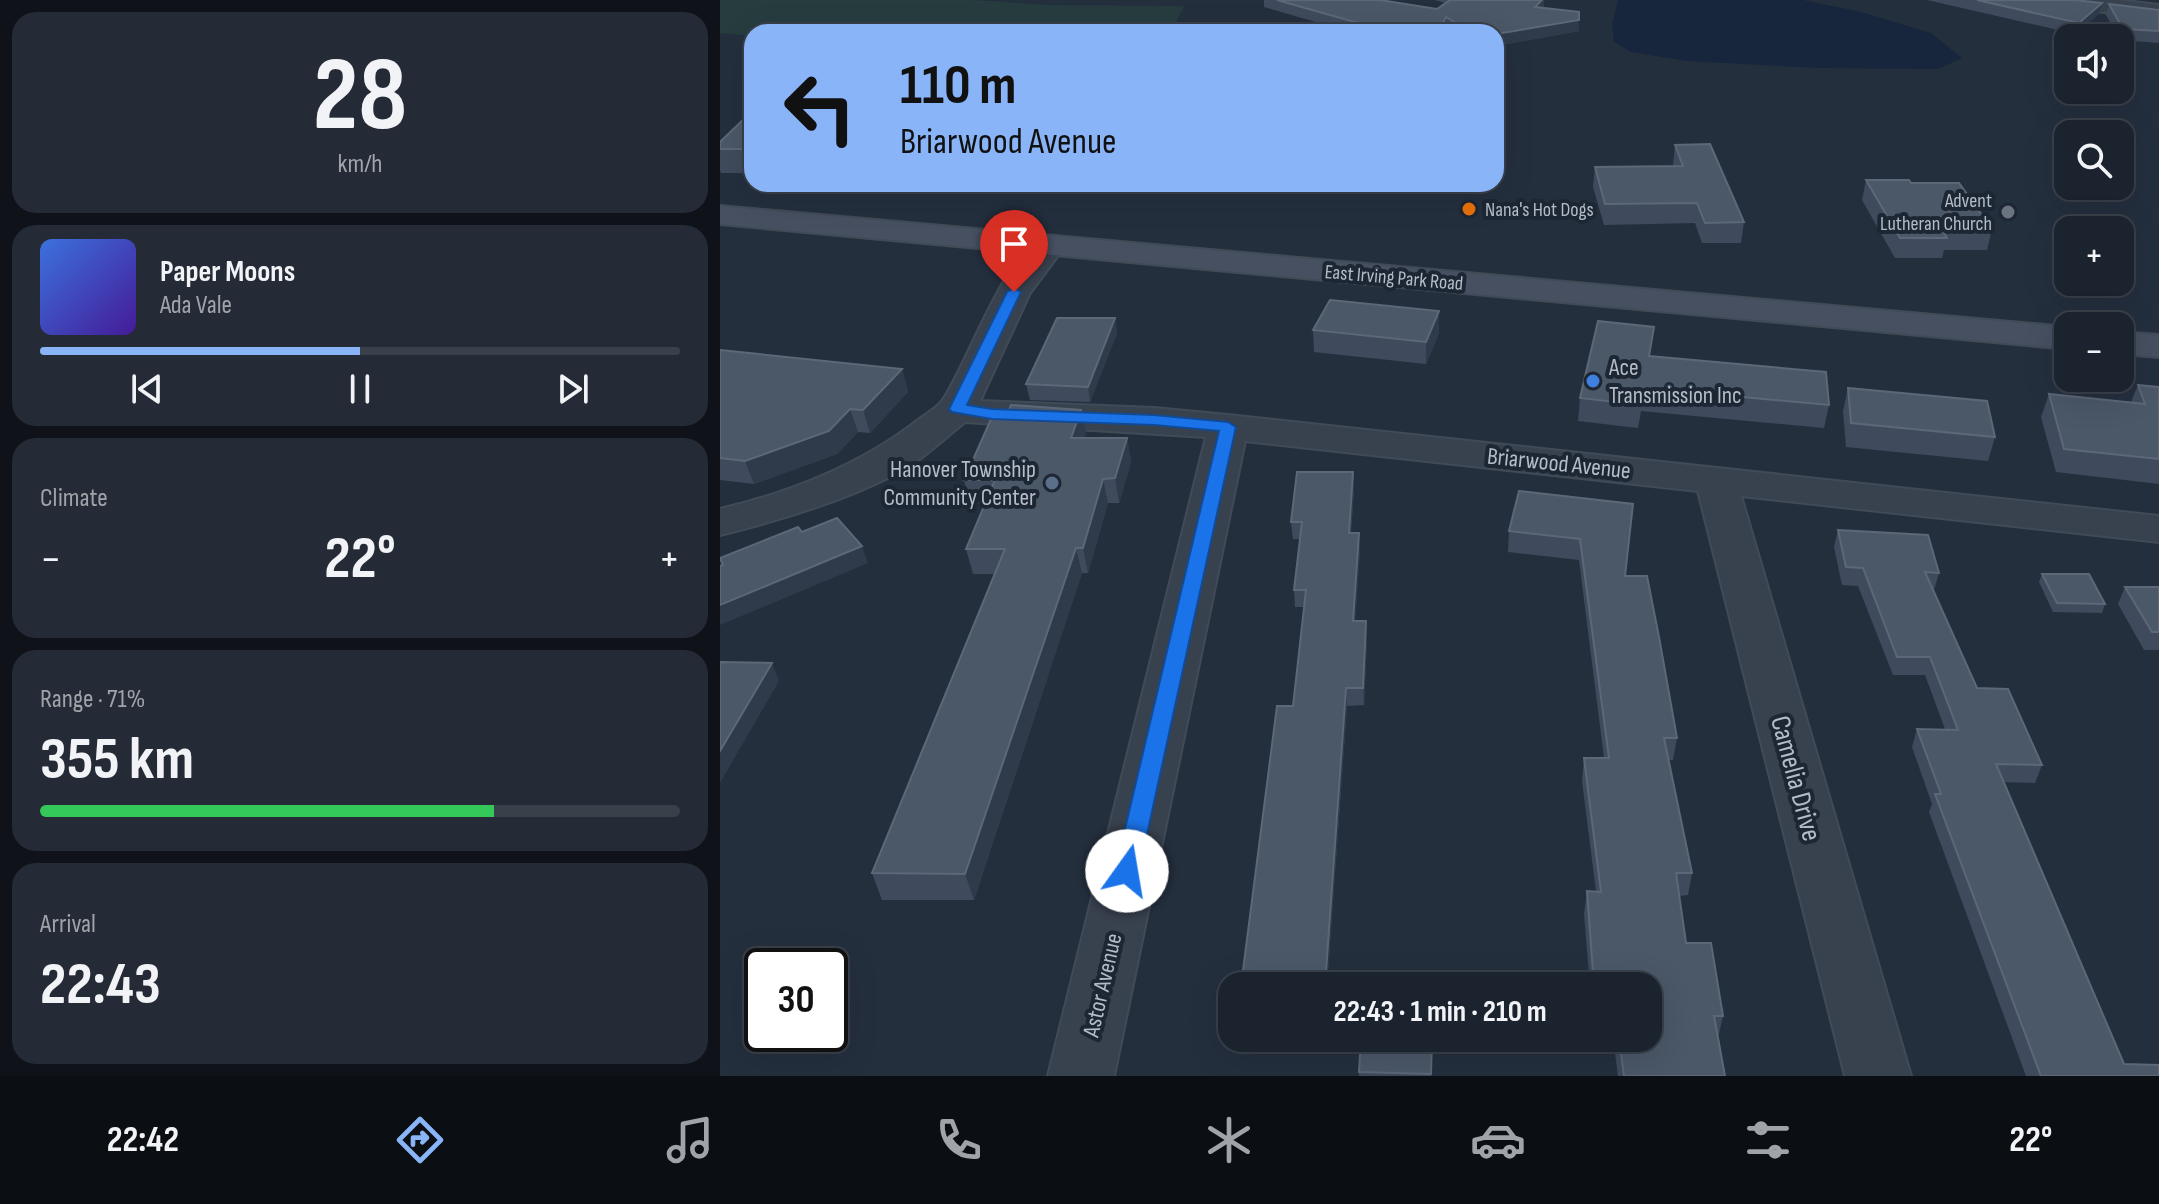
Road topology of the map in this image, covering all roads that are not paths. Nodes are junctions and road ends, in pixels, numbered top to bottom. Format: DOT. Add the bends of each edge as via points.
graph roads {
  1 [pos="2064,0"];
  2 [pos="2159,12"];
  3 [pos="720,215"];
  4 [pos="1049,246"];
  5 [pos="2054,337"];
  6 [pos="2134,344"];
  7 [pos="2159,346"];
  8 [pos="957,409"];
  9 [pos="1228,427"];
  10 [pos="1716,481"];
  11 [pos="720,522"];
  12 [pos="2159,529"];
  13 [pos="1081,1076"];
  14 [pos="1878,1076"];
  1 -- 2 [label="street"];
  3 -- 4 [label="main road, East Irving Park Road"];
  4 -- 5 [label="main road, East Irving Park Road"];
  4 -- 8 [label="street" via="1014,292"];
  6 -- 7 [label="main road"];
  8 -- 9 [label="street, Briarwood Avenue"];
  8 -- 11 [label="street" via="901,453 862,473"];
  9 -- 10 [label="street, Briarwood Avenue"];
  9 -- 13 [label="street, Astor Avenue"];
  10 -- 12 [label="street, Briarwood Avenue"];
  10 -- 14 [label="street, Camelia Drive"];
}
